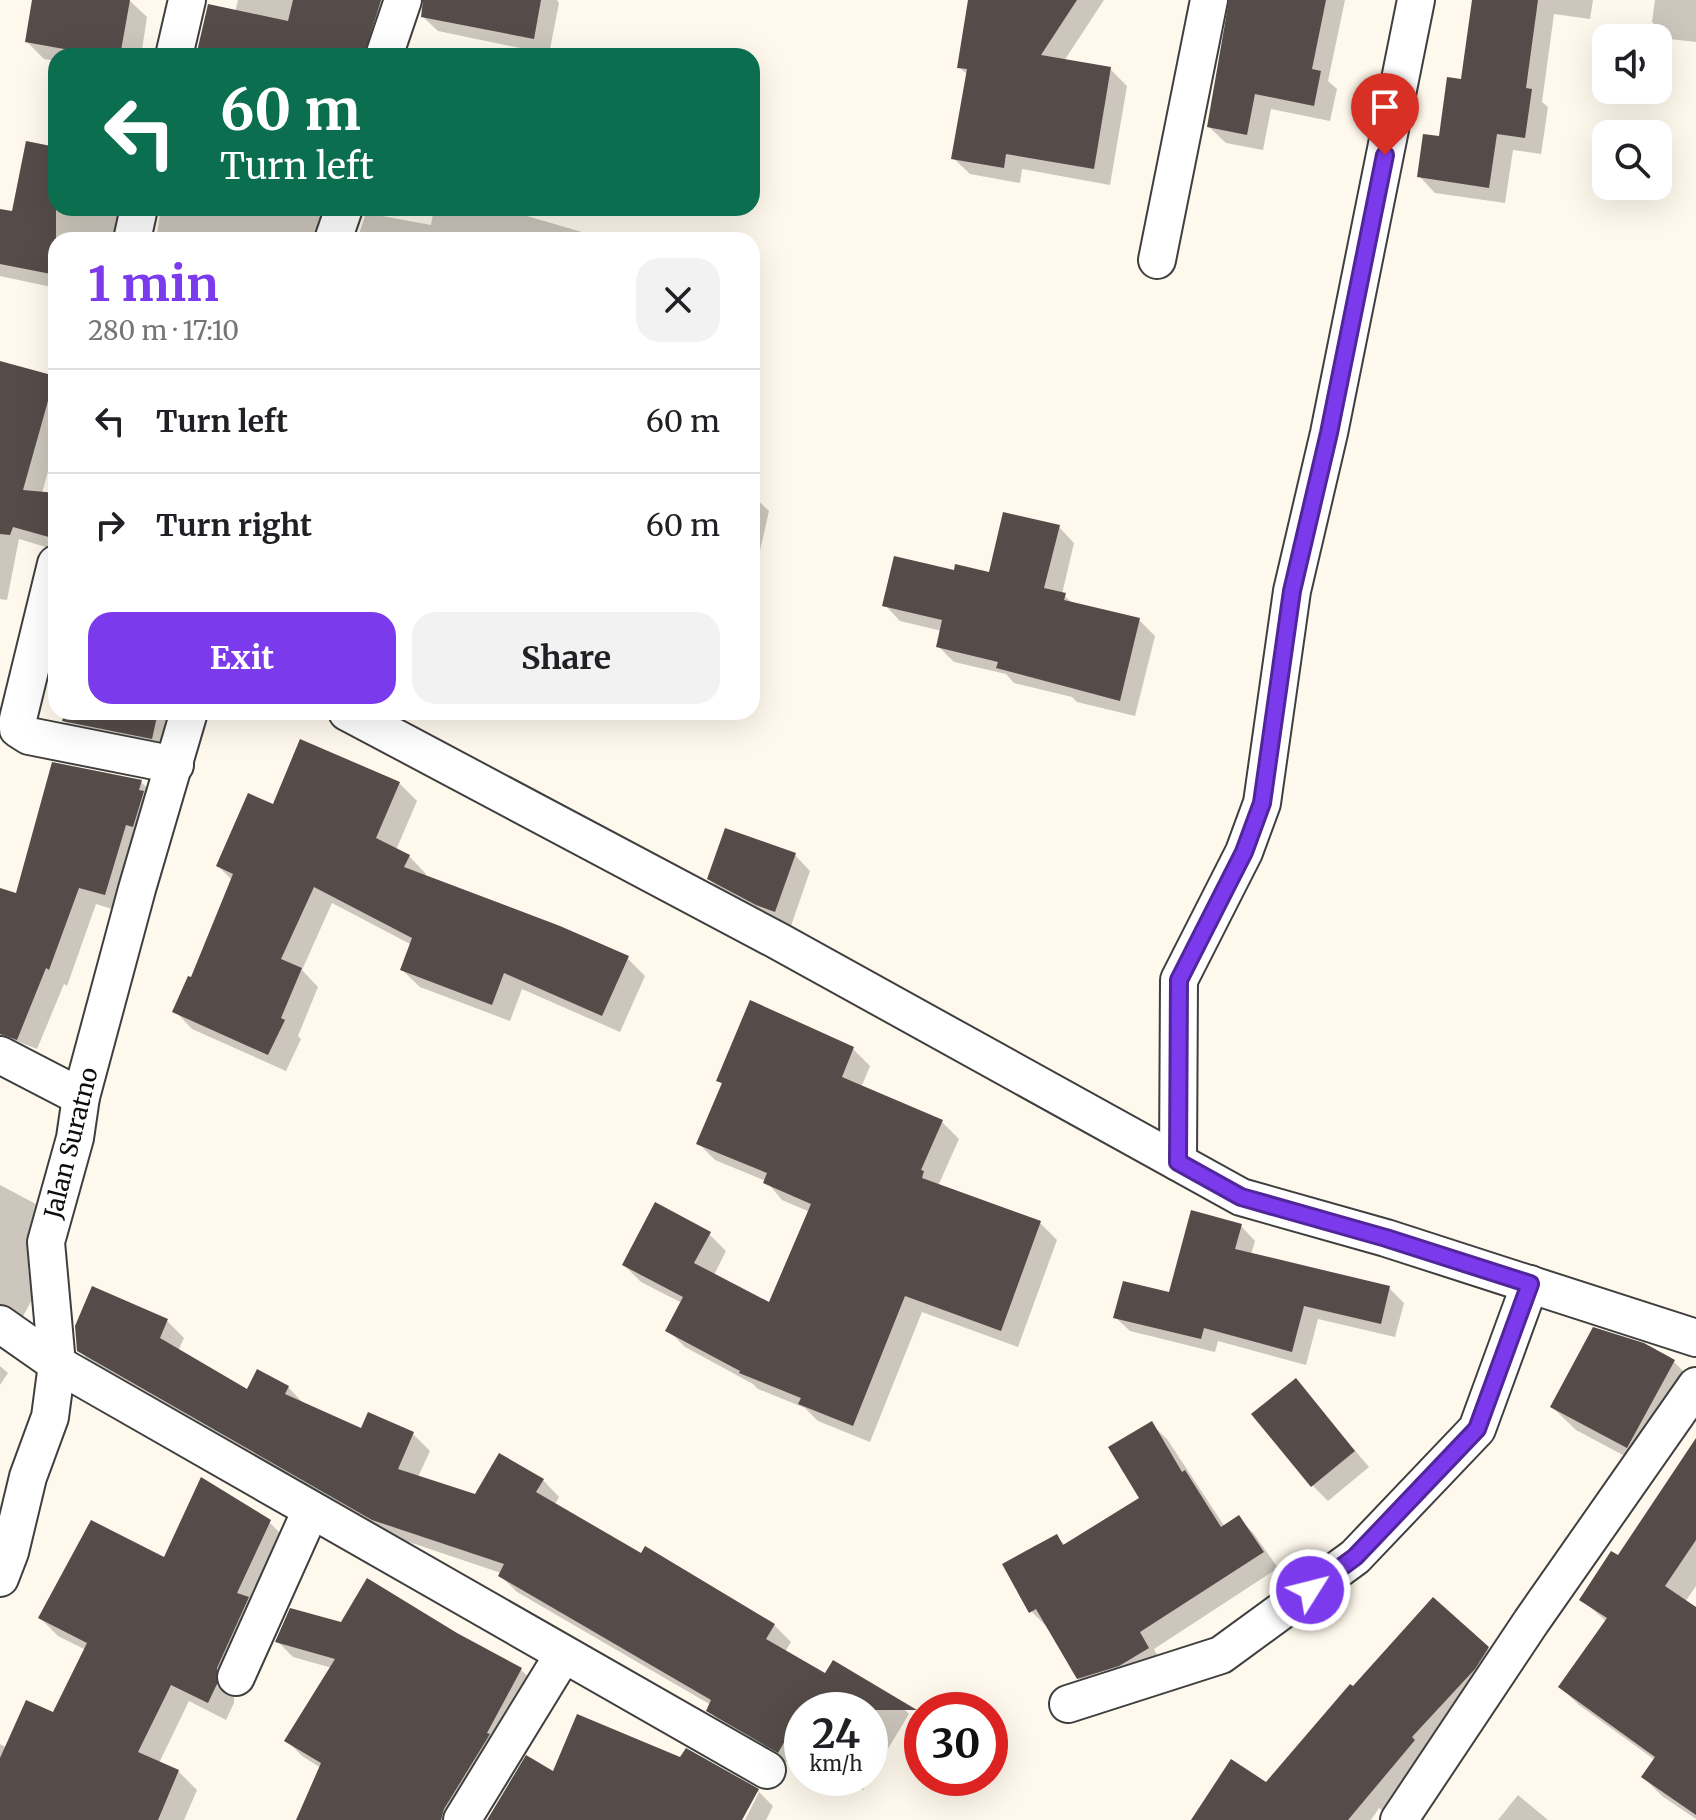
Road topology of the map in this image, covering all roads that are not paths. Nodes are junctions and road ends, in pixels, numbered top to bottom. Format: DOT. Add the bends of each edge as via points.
graph roads {
  1 [pos="187,0"];
  2 [pos="403,0"];
  3 [pos="1209,0"];
  4 [pos="1416,0"];
  5 [pos="176,48"];
  6 [pos="387,48"];
  7 [pos="1157,260"];
  8 [pos="48,597"];
  9 [pos="187,720"];
  10 [pos="362,720"];
  11 [pos="175,765"];
  12 [pos="0,1055"];
  13 [pos="81,1097"];
  14 [pos="1178,1162"];
  15 [pos="1530,1284"];
  16 [pos="0,1324"];
  17 [pos="1696,1338"];
  18 [pos="57,1364"];
  19 [pos="1696,1386"];
  20 [pos="311,1510"];
  21 [pos="0,1578"];
  22 [pos="563,1655"];
  23 [pos="236,1677"];
  24 [pos="1068,1704"];
  25 [pos="767,1770"];
  26 [pos="462,1820"];
  27 [pos="1399,1820"];
  1 -- 5 [label="street"];
  2 -- 6 [label="street"];
  3 -- 7 [label="street"];
  4 -- 14 [label="street" via="1292,591 1262,803 1244,852 1179,980"];
  8 -- 11 [label="street" via="18,729 29,736"];
  9 -- 11 [label="street, Jalan Suratno"];
  10 -- 14 [label="street"];
  11 -- 13 [label="street, Jalan Suratno"];
  12 -- 13 [label="street"];
  13 -- 18 [label="street, Jalan Suratno" via="46,1242"];
  14 -- 15 [label="street" via="1241,1197"];
  15 -- 17 [label="street"];
  15 -- 24 [label="street" via="1477,1429 1355,1557 1221,1655"];
  16 -- 18 [label="street"];
  18 -- 20 [label="street"];
  18 -- 21 [label="street, Jalan Suratno" via="50,1417"];
  19 -- 27 [label="street"];
  20 -- 22 [label="street"];
  20 -- 23 [label="street"];
  22 -- 25 [label="street"];
  22 -- 26 [label="street"];
}
